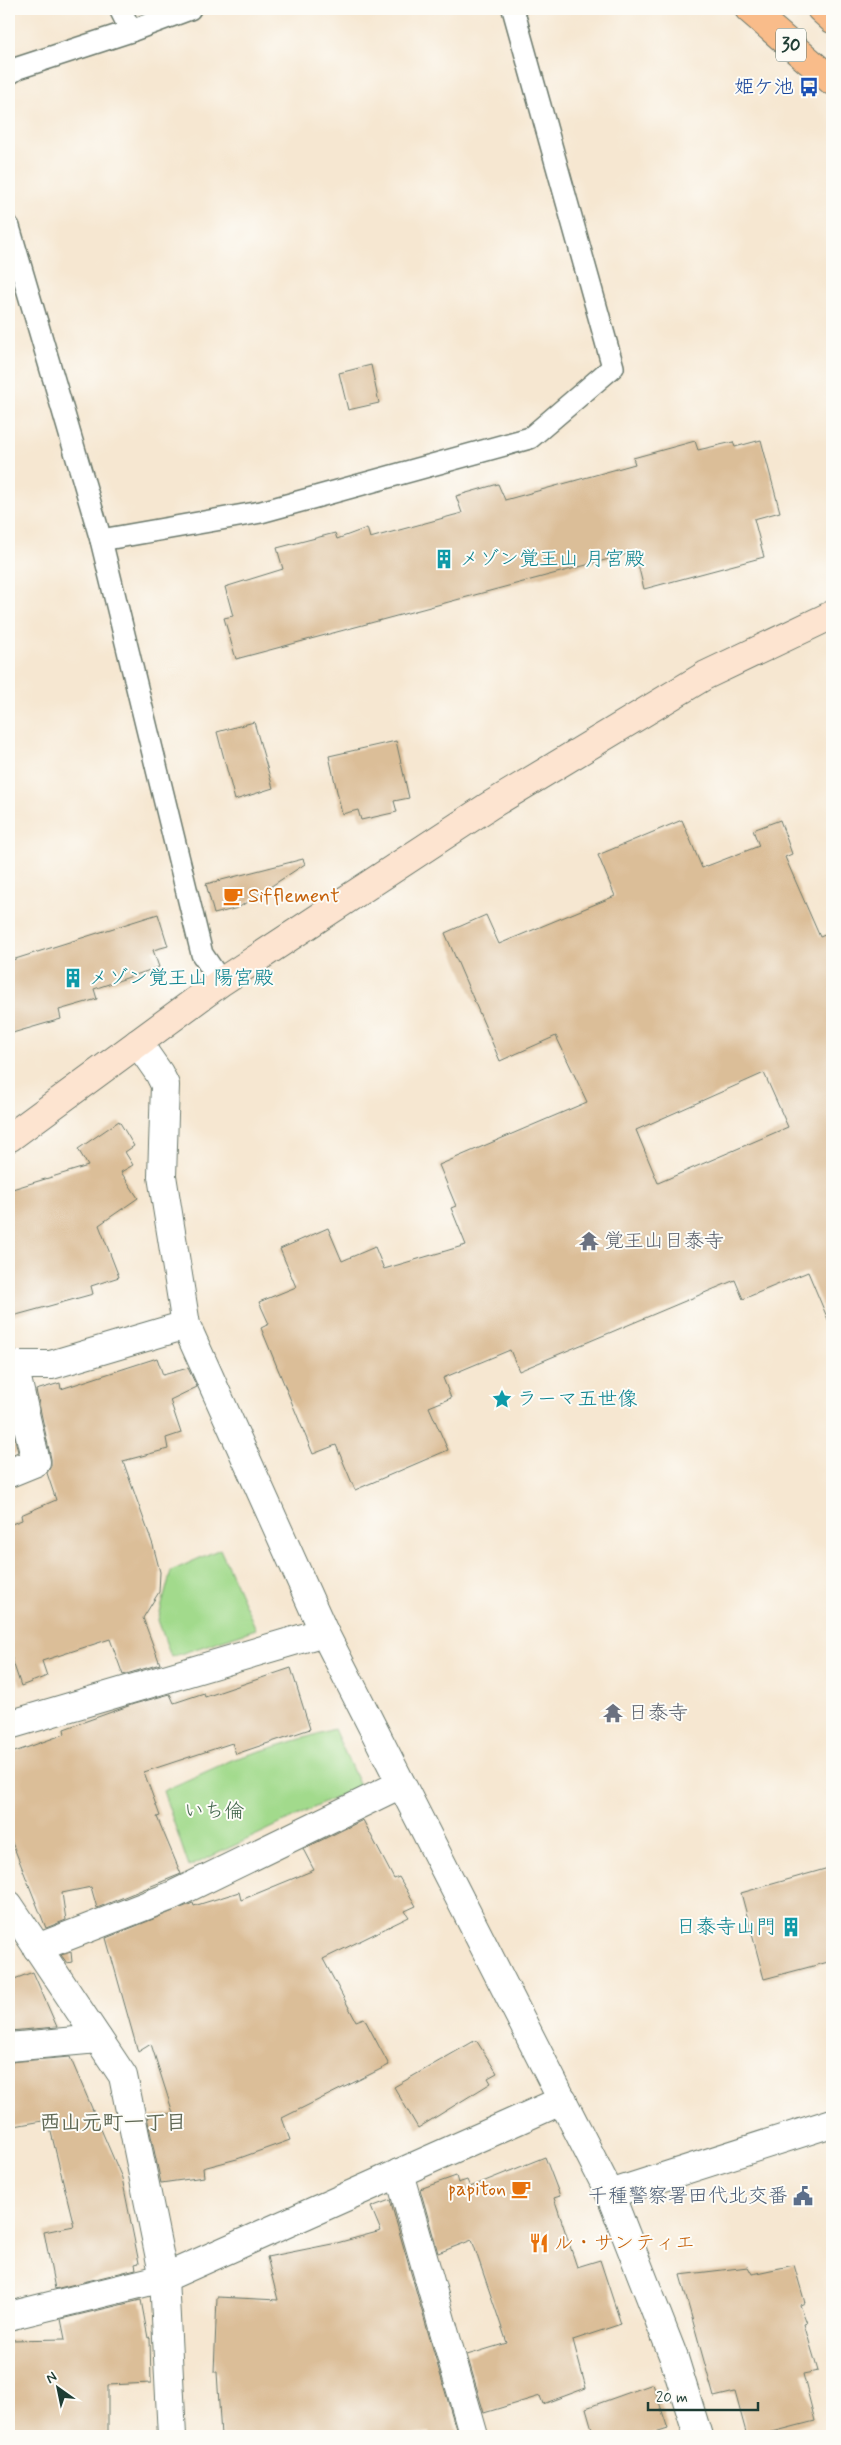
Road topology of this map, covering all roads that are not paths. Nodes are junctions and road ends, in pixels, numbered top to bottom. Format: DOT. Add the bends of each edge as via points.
graph roads {
  1 [pos="120,9"];
  2 [pos="190,9"];
  3 [pos="513,9"];
  4 [pos="749,9"];
  5 [pos="821,9"];
  6 [pos="832,19"];
  7 [pos="131,32"];
  8 [pos="9,74"];
  9 [pos="832,81"];
  10 [pos="9,227"];
  11 [pos="101,540"];
  12 [pos="832,615"];
  13 [pos="221,982"];
  14 [pos="138,1043"];
  15 [pos="9,1138"];
  16 [pos="186,1325"];
  17 [pos="11,1364"];
  18 [pos="9,1473"];
  19 [pos="324,1632"];
  20 [pos="9,1725"];
  21 [pos="401,1784"];
  22 [pos="9,1905"];
  23 [pos="38,1948"];
  24 [pos="98,2039"];
  25 [pos="9,2047"];
  26 [pos="563,2100"];
  27 [pos="832,2124"];
  28 [pos="399,2173"];
  29 [pos="610,2194"];
  30 [pos="164,2278"];
  31 [pos="9,2316"];
  32 [pos="172,2436"];
  33 [pos="474,2436"];
  34 [pos="698,2436"];
  1 -- 7 [label="lane"];
  2 -- 7 [label="lane"];
  3 -- 11 [label="lane" via="612,367 530,438 261,512"];
  4 -- 9 [label="main road, 30"];
  5 -- 6 [label="main road, 30"];
  7 -- 8 [label="lane" via="18,68"];
  10 -- 11 [label="lane"];
  11 -- 13 [label="lane" via="202,954"];
  12 -- 13 [label="street" via="698,680 489,806"];
  13 -- 14 [label="street"];
  14 -- 15 [label="street"];
  14 -- 16 [label="street" via="165,1085 162,1176"];
  16 -- 17 [label="street" via="52,1365"];
  16 -- 19 [label="street"];
  17 -- 18 [label="street" via="36,1462"];
  19 -- 20 [label="street"];
  19 -- 21 [label="street"];
  21 -- 23 [label="street" via="171,1896"];
  21 -- 26 [label="street"];
  22 -- 23 [label="street"];
  23 -- 24 [label="street"];
  24 -- 25 [label="street"];
  24 -- 30 [label="street" via="123,2076"];
  26 -- 28 [label="street"];
  26 -- 29 [label="street"];
  27 -- 29 [label="street"];
  28 -- 30 [label="street"];
  28 -- 33 [label="street"];
  29 -- 34 [label="street" via="674,2358"];
  30 -- 31 [label="street"];
  30 -- 32 [label="street"];
}
